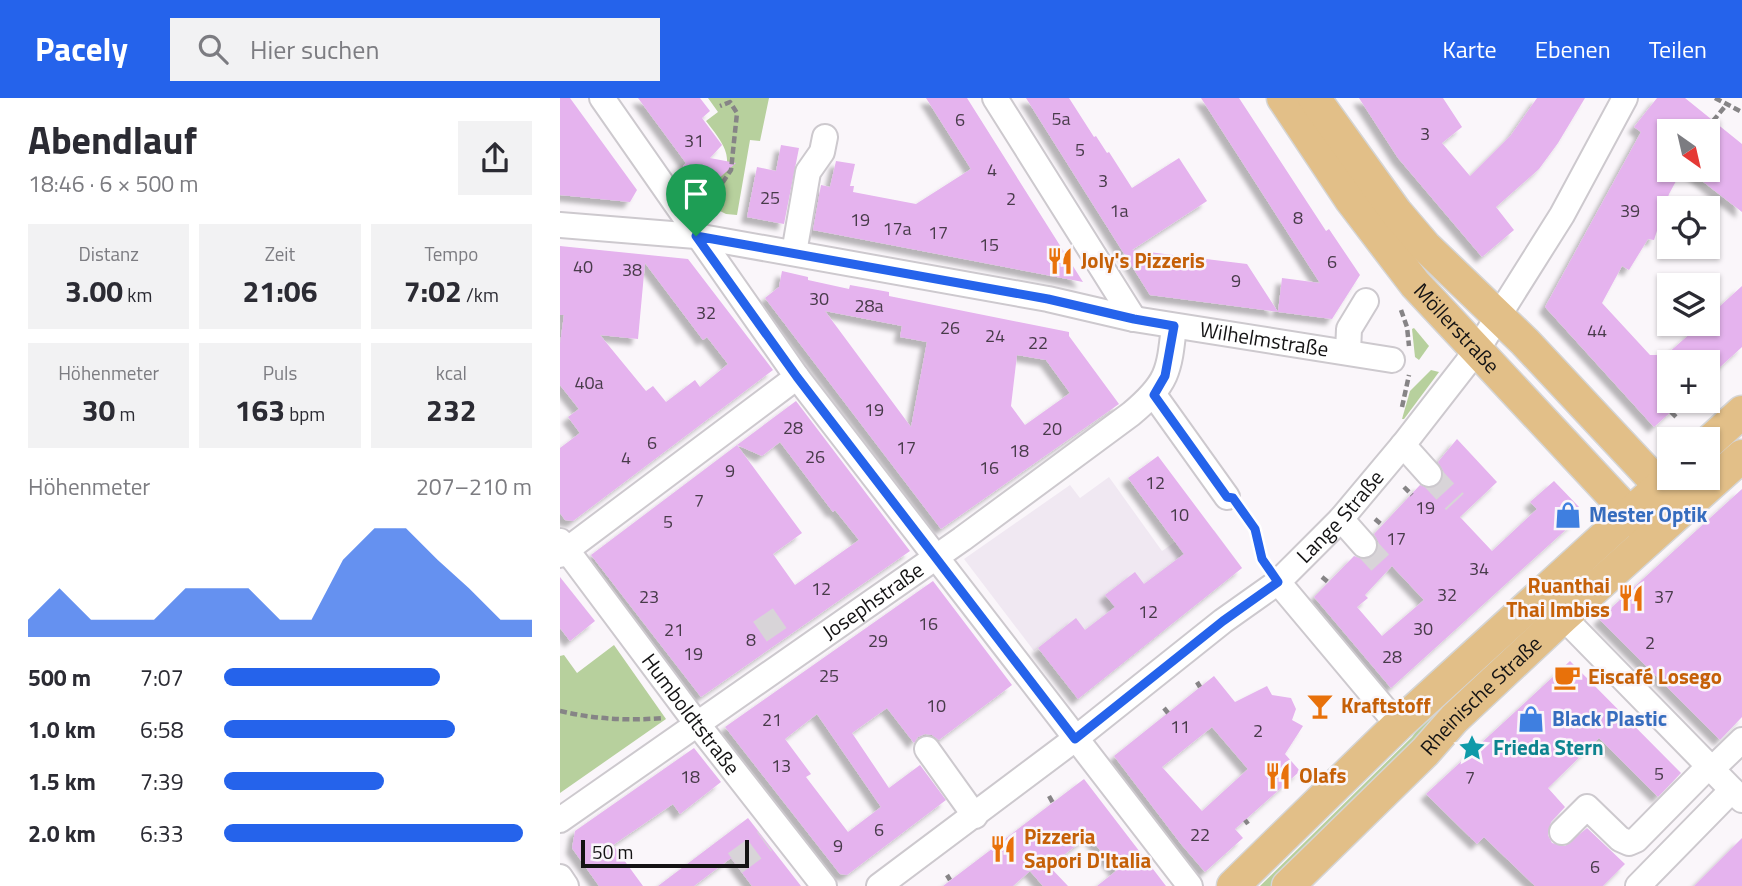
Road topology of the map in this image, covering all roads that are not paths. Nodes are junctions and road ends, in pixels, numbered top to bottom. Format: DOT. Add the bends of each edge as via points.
graph roads {
  1 [pos="602,98"];
  2 [pos="995,98"];
  3 [pos="1283,98"];
  4 [pos="1314,98"];
  5 [pos="1625,98"];
  6 [pos="825,137"];
  7 [pos="560,225"];
  8 [pos="696,236"];
  9 [pos="794,253"];
  10 [pos="1366,301"];
  11 [pos="1498,316"];
  12 [pos="1134,319"];
  13 [pos="1174,326"];
  14 [pos="1476,350"];
  15 [pos="1348,352"];
  16 [pos="1392,360"];
  17 [pos="797,377"];
  18 [pos="1154,395"];
  19 [pos="1742,412"];
  20 [pos="1720,432"];
  21 [pos="1403,445"];
  22 [pos="1742,456"];
  23 [pos="1429,474"];
  24 [pos="1657,474"];
  25 [pos="1657,489"];
  26 [pos="1670,490"];
  27 [pos="1227,497"];
  28 [pos="1682,510"];
  29 [pos="1629,514"];
  30 [pos="1341,519"];
  31 [pos="1652,538"];
  32 [pos="1364,545"];
  33 [pos="562,549"];
  34 [pos="936,556"];
  35 [pos="1278,582"];
  36 [pos="1563,617"];
  37 [pos="693,718"];
  38 [pos="1398,725"];
  39 [pos="1075,739"];
  40 [pos="1742,740"];
  41 [pos="927,749"];
  42 [pos="1710,768"];
  43 [pos="1737,795"];
  44 [pos="975,816"];
  45 [pos="560,820"];
  46 [pos="1562,832"];
  47 [pos="560,877"];
  48 [pos="566,886"];
  49 [pos="824,886"];
  50 [pos="879,886"];
  51 [pos="1190,886"];
  52 [pos="1233,886"];
  53 [pos="1288,886"];
  54 [pos="1638,886"];
  1 -- 8 [label="street"];
  2 -- 12 [label="street"];
  3 -- 14 [label="main road, Möllerstraße" via="1391,253"];
  4 -- 11 [label="main road, Möllerstraße" via="1403,221"];
  5 -- 11 [label="street, Lange Straße" via="1562,215"];
  6 -- 9 [label="street" via="822,152 808,172"];
  7 -- 8 [label="street, Wilhelmstraße"];
  8 -- 9 [label="street, Wilhelmstraße"];
  8 -- 17 [label="street"];
  9 -- 12 [label="street, Wilhelmstraße"];
  10 -- 15 [label="street, Wilhelmstraße" via="1349,329"];
  11 -- 14 [label="street, Lange Straße"];
  11 -- 24 [label="main road, Möllerstraße"];
  12 -- 13 [label="street, Wilhelmstraße"];
  13 -- 15 [label="street, Wilhelmstraße"];
  13 -- 18 [label="street, Josephstraße" via="1165,376"];
  14 -- 21 [label="street, Lange Straße"];
  14 -- 29 [label="main road, Möllerstraße"];
  15 -- 16 [label="street, Wilhelmstraße"];
  17 -- 33 [label="street"];
  17 -- 34 [label="street"];
  18 -- 27 [label="street"];
  18 -- 34 [label="street, Josephstraße"];
  19 -- 20 [label="main road"];
  21 -- 23 [label="street"];
  21 -- 30 [label="street, Lange Straße"];
  22 -- 28 [label="main road, Rheinische Straße"];
  25 -- 29 [label="main road, Rheinische Straße"];
  26 -- 28 [label="main road, Möllerstraße"];
  28 -- 31 [label="main road, Rheinische Straße"];
  29 -- 31 [label="main road, Möllerstraße"];
  29 -- 38 [label="main road, Rheinische Straße"];
  30 -- 32 [label="street"];
  30 -- 35 [label="street, Lange Straße"];
  31 -- 36 [label="main road, Rheinische Straße"];
  33 -- 37 [label="street, Humboldtstraße"];
  34 -- 37 [label="street, Josephstraße" via="787,649"];
  34 -- 39 [label="street"];
  35 -- 38 [label="street"];
  35 -- 39 [label="street, Lange Straße"];
  36 -- 42 [label="street"];
  36 -- 53 [label="main road, Rheinische Straße"];
  37 -- 45 [label="street, Josephstraße"];
  37 -- 49 [label="street, Humboldtstraße" via="772,836"];
  38 -- 52 [label="main road, Rheinische Straße"];
  39 -- 44 [label="street, Lange Straße"];
  39 -- 51 [label="street"];
  40 -- 42 [label="street"];
  41 -- 44 [label="street"];
  42 -- 43 [label="street"];
  42 -- 46 [label="street" via="1636,840 1620,839 1587,807"];
  43 -- 54 [label="street"];
  44 -- 50 [label="street, Lange Straße"];
  47 -- 48 [label="street"];
}
